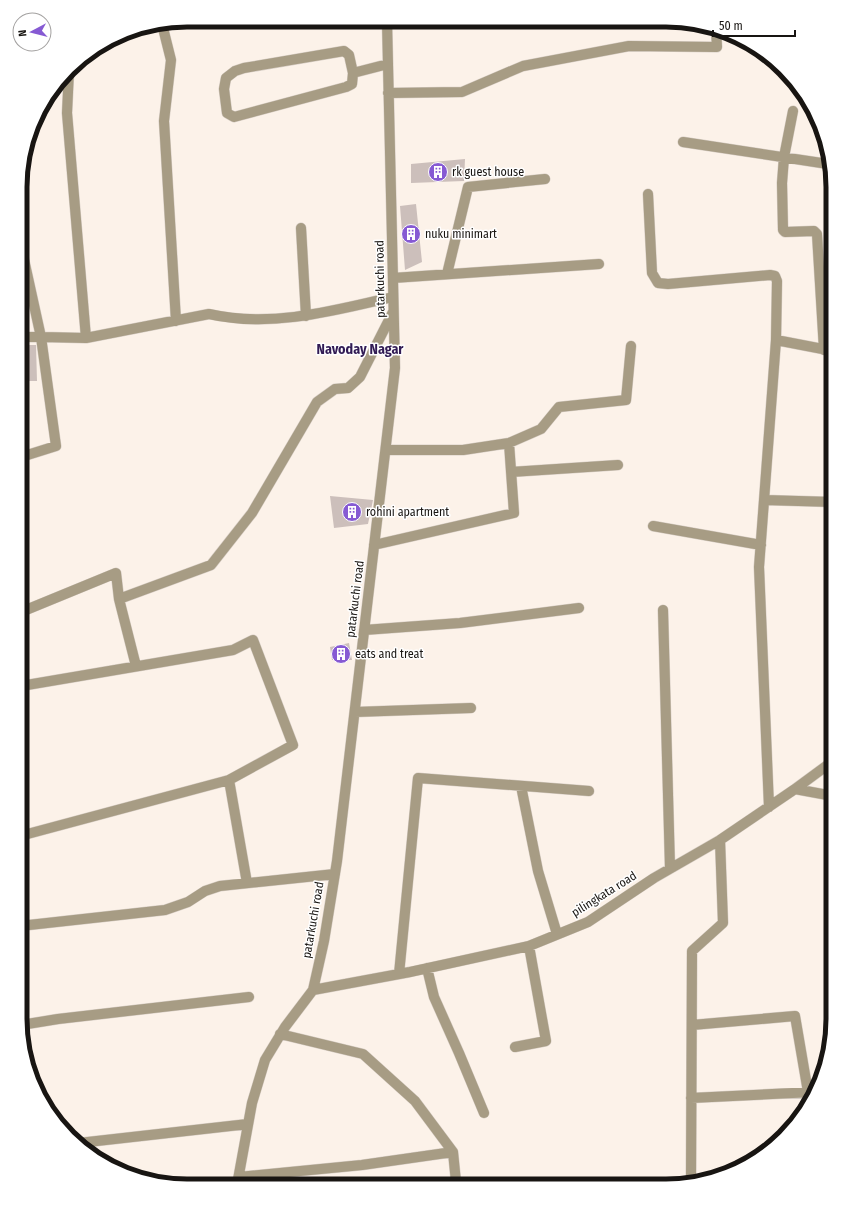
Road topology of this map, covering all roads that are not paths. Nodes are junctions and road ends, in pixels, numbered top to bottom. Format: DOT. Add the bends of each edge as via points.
graph roads {
  1 [pos="386,27"];
  2 [pos="163,29"];
  3 [pos="716,34"];
  4 [pos="388,64"];
  5 [pos="353,74"];
  6 [pos="69,79"];
  7 [pos="388,93"];
  8 [pos="793,111"];
  9 [pos="683,142"];
  10 [pos="784,157"];
  11 [pos="824,163"];
  12 [pos="545,179"];
  13 [pos="648,194"];
  14 [pos="301,228"];
  15 [pos="599,264"];
  16 [pos="27,273"];
  17 [pos="448,274"];
  18 [pos="393,278"];
  19 [pos="394,297"];
  20 [pos="394,310"];
  21 [pos="306,316"];
  22 [pos="176,321"];
  23 [pos="826,330"];
  24 [pos="27,337"];
  25 [pos="41,337"];
  26 [pos="86,338"];
  27 [pos="776,340"];
  28 [pos="631,346"];
  29 [pos="826,351"];
  30 [pos="509,443"];
  31 [pos="386,450"];
  32 [pos="27,455"];
  33 [pos="618,465"];
  34 [pos="511,472"];
  35 [pos="764,500"];
  36 [pos="826,502"];
  37 [pos="653,526"];
  38 [pos="761,545"];
  39 [pos="374,546"];
  40 [pos="119,599"];
  41 [pos="579,608"];
  42 [pos="27,610"];
  43 [pos="662,610"];
  44 [pos="364,630"];
  45 [pos="136,666"];
  46 [pos="27,685"];
  47 [pos="471,708"];
  48 [pos="355,712"];
  49 [pos="826,767"];
  50 [pos="229,780"];
  51 [pos="521,786"];
  52 [pos="795,789"];
  53 [pos="589,792"];
  54 [pos="826,795"];
  55 [pos="769,807"];
  56 [pos="27,834"];
  57 [pos="720,840"];
  58 [pos="670,868"];
  59 [pos="334,874"];
  60 [pos="247,883"];
  61 [pos="27,925"];
  62 [pos="557,934"];
  63 [pos="529,946"];
  64 [pos="427,968"];
  65 [pos="398,974"];
  66 [pos="313,990"];
  67 [pos="248,997"];
  68 [pos="27,1024"];
  69 [pos="692,1025"];
  70 [pos="280,1034"];
  71 [pos="515,1047"];
  72 [pos="811,1088"];
  73 [pos="809,1092"];
  74 [pos="692,1098"];
  75 [pos="484,1113"];
  76 [pos="248,1124"];
  77 [pos="85,1142"];
  78 [pos="453,1152"];
  79 [pos="691,1177"];
  80 [pos="238,1179"];
  81 [pos="254,1179"];
  82 [pos="456,1179"];
  1 -- 4 [label="street, patarkuchi road"];
  2 -- 22 [label="street" via="171,60 164,121"];
  3 -- 7 [label="street" via="717,47 629,46 524,66 462,92"];
  4 -- 5 [label="street"];
  4 -- 7 [label="street, patarkuchi road"];
  5 -- 5 [label="street" via="349,55 344,51 244,68 226,78 224,89 227,113 234,117 346,87 352,84"];
  6 -- 26 [label="street" via="68,113"];
  7 -- 18 [label="street, patarkuchi road"];
  8 -- 10 [label="street"];
  9 -- 10 [label="street"];
  10 -- 11 [label="street"];
  10 -- 23 [label="street" via="783,230 789,233 814,231 817,234"];
  12 -- 17 [label="street" via="468,187"];
  13 -- 27 [label="street" via="652,274 658,283 775,276"];
  14 -- 21 [label="street"];
  15 -- 17 [label="street"];
  16 -- 25 [label="street"];
  17 -- 18 [label="street"];
  18 -- 19 [label="street, patarkuchi road"];
  19 -- 20 [label="street, patarkuchi road"];
  19 -- 21 [label="street"];
  20 -- 31 [label="street, patarkuchi road" via="395,368"];
  20 -- 40 [label="street" via="360,377 348,388 335,389 317,402 252,513 211,565"];
  21 -- 22 [label="street" via="264,320 227,318 209,314"];
  22 -- 26 [label="street"];
  24 -- 25 [label="street"];
  25 -- 26 [label="street"];
  25 -- 32 [label="street" via="56,446"];
  27 -- 29 [label="street"];
  27 -- 35 [label="street"];
  28 -- 30 [label="street" via="626,400 558,406 541,429"];
  30 -- 31 [label="street" via="463,450"];
  30 -- 34 [label="street"];
  31 -- 39 [label="street, patarkuchi road"];
  33 -- 34 [label="street"];
  34 -- 39 [label="street" via="514,513"];
  35 -- 36 [label="street"];
  35 -- 38 [label="street"];
  37 -- 38 [label="street"];
  38 -- 55 [label="street" via="759,567"];
  39 -- 44 [label="street, patarkuchi road"];
  40 -- 42 [label="street" via="116,573"];
  40 -- 45 [label="street"];
  41 -- 44 [label="street" via="460,623"];
  43 -- 58 [label="street"];
  44 -- 48 [label="street, patarkuchi road"];
  45 -- 46 [label="street"];
  45 -- 50 [label="street" via="233,650 253,640 293,745"];
  47 -- 48 [label="street"];
  48 -- 59 [label="street, patarkuchi road"];
  49 -- 52 [label="street, pilingkata road"];
  50 -- 56 [label="street"];
  50 -- 60 [label="street"];
  51 -- 53 [label="street"];
  51 -- 62 [label="street" via="538,870"];
  51 -- 65 [label="street" via="418,778"];
  52 -- 54 [label="street"];
  52 -- 55 [label="street, pilingkata road"];
  55 -- 57 [label="street, pilingkata road"];
  57 -- 58 [label="street, pilingkata road"];
  57 -- 69 [label="street" via="723,923 692,951"];
  58 -- 62 [label="street, pilingkata road" via="588,922"];
  59 -- 60 [label="street"];
  59 -- 66 [label="street, patarkuchi road" via="324,941"];
  60 -- 61 [label="street" via="220,886 165,910"];
  62 -- 63 [label="street, pilingkata road"];
  63 -- 64 [label="street, pilingkata road"];
  63 -- 71 [label="street" via="546,1041"];
  64 -- 65 [label="street, pilingkata road"];
  64 -- 75 [label="street" via="434,997"];
  65 -- 66 [label="street, pilingkata road"];
  66 -- 70 [label="street, patarkuchi road"];
  67 -- 68 [label="street"];
  69 -- 72 [label="street" via="795,1016"];
  69 -- 74 [label="street"];
  70 -- 76 [label="street, patarkuchi road" via="265,1060"];
  70 -- 78 [label="street" via="363,1054 415,1101"];
  73 -- 74 [label="street"];
  74 -- 79 [label="street"];
  76 -- 77 [label="street"];
  76 -- 80 [label="street, patarkuchi road"];
  78 -- 81 [label="street"];
  78 -- 82 [label="street"];
}
